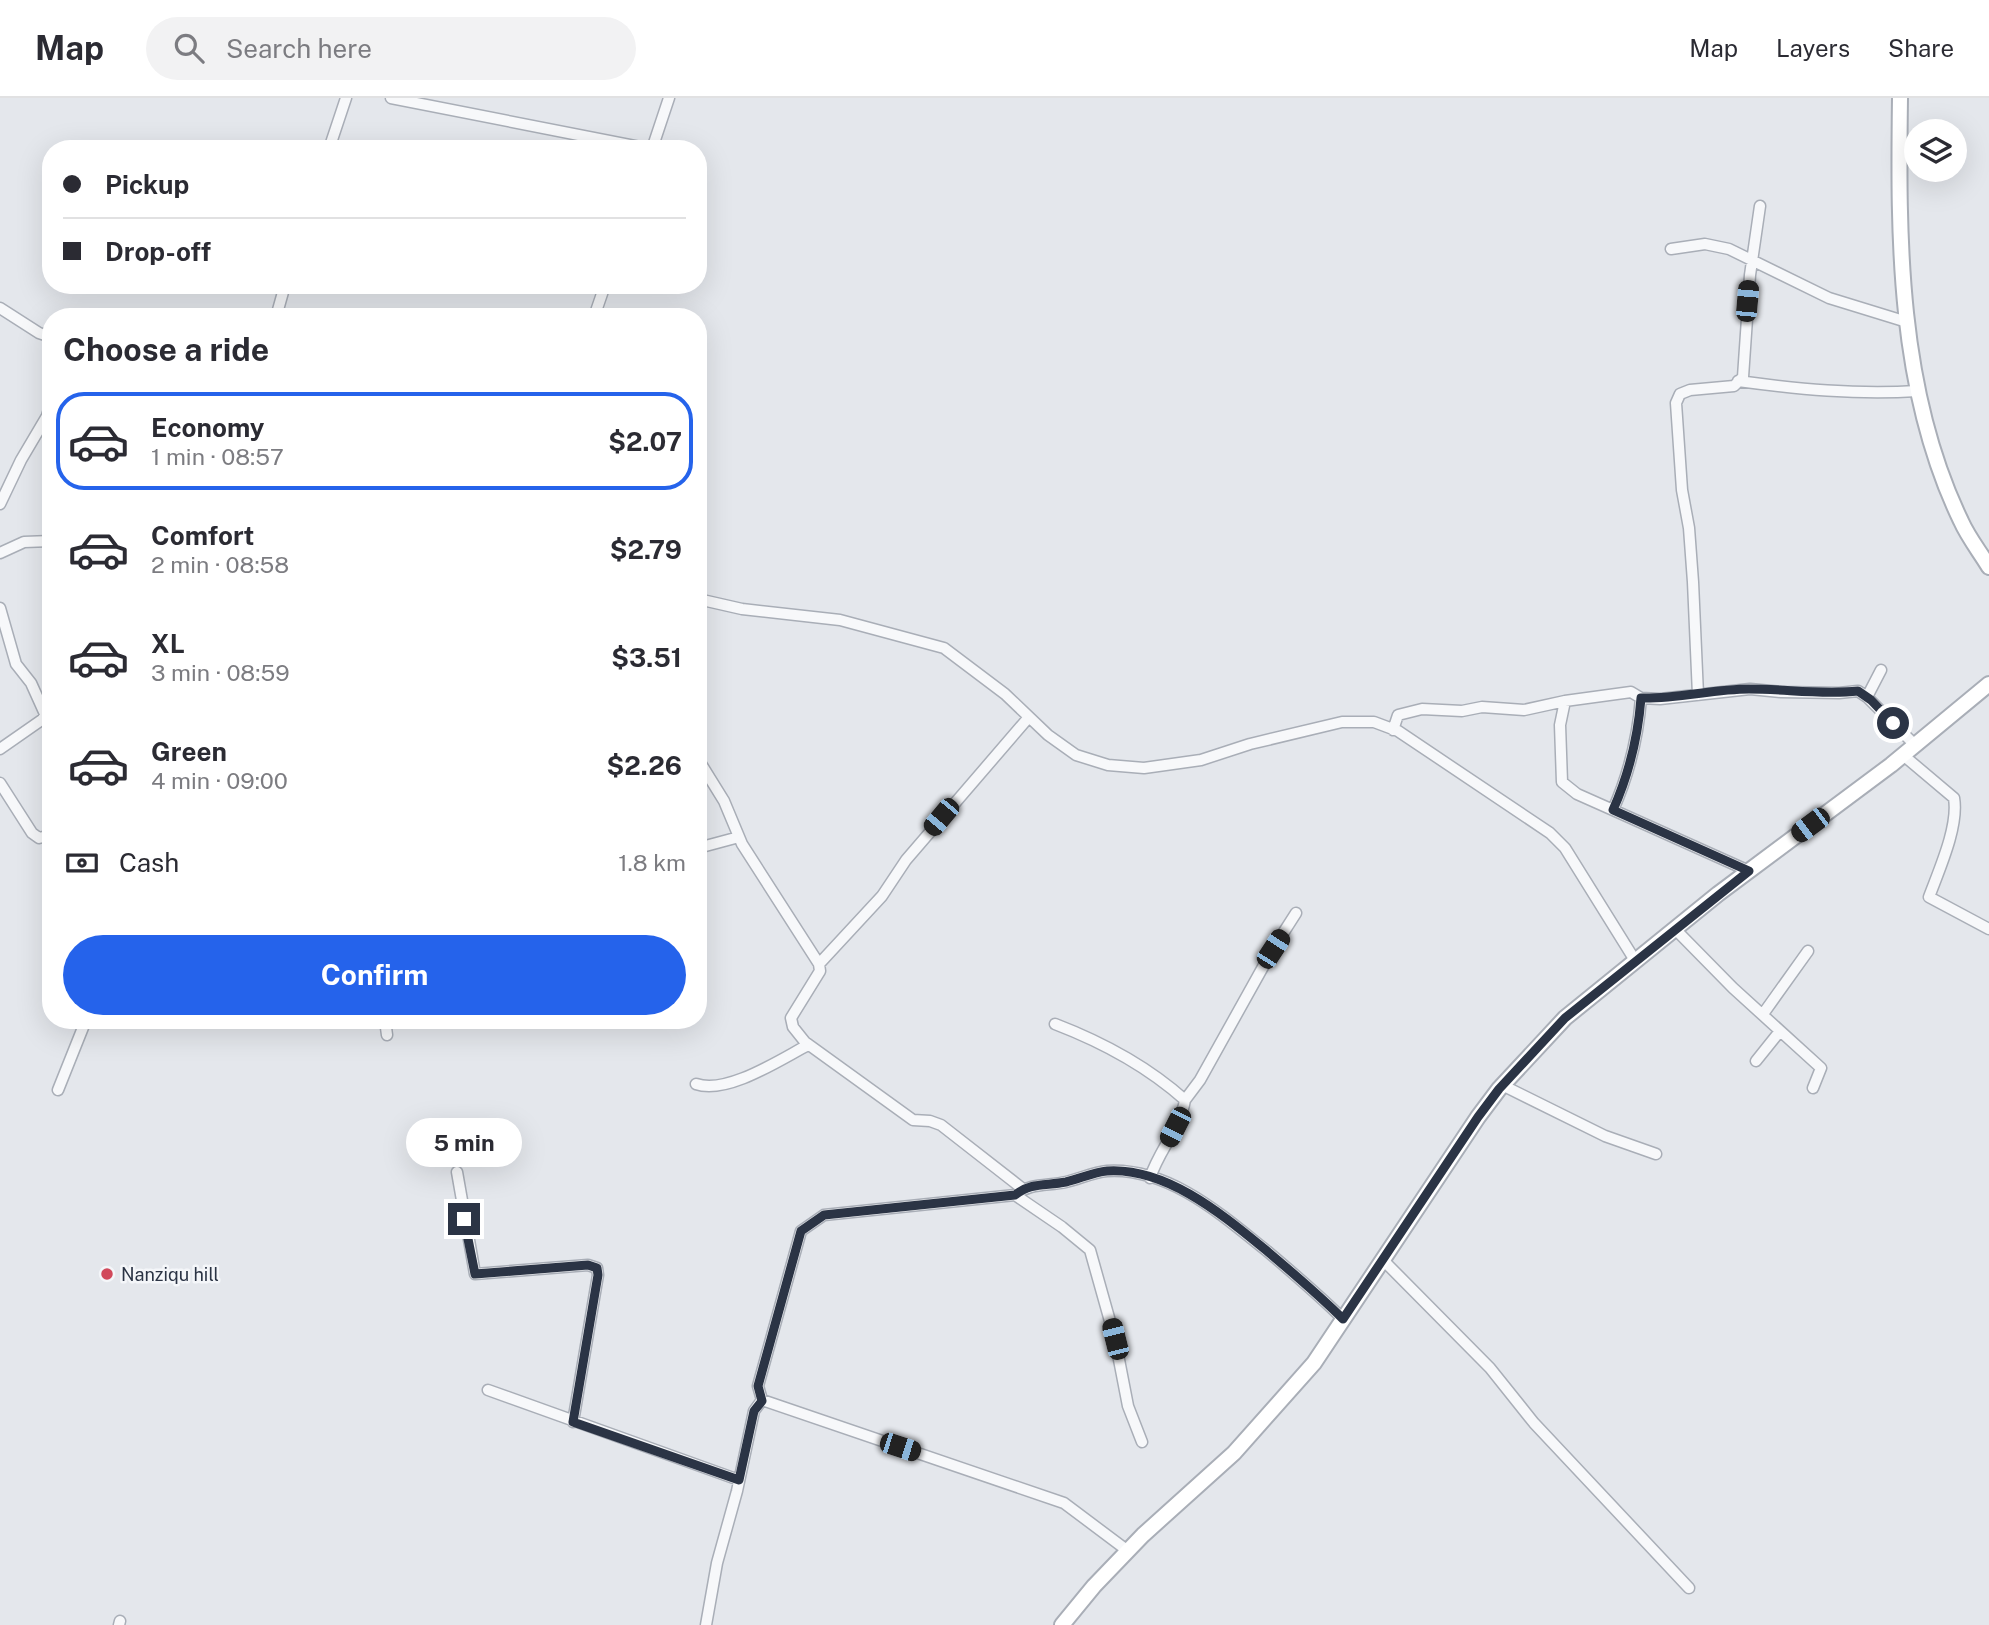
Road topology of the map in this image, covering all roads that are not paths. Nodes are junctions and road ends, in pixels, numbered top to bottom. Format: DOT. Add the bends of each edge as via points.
graph roads {
  1 [pos="346,98"];
  2 [pos="391,98"];
  3 [pos="669,98"];
  4 [pos="1900,98"];
  5 [pos="332,140"];
  6 [pos="605,140"];
  7 [pos="654,140"];
  8 [pos="1760,206"];
  9 [pos="1671,249"];
  10 [pos="1752,261"];
  11 [pos="0,308"];
  12 [pos="1907,322"];
  13 [pos="42,334"];
  14 [pos="1738,381"];
  15 [pos="1917,391"];
  16 [pos="42,424"];
  17 [pos="0,504"];
  18 [pos="42,541"];
  19 [pos="1,548"];
  20 [pos="1989,567"];
  21 [pos="707,601"];
  22 [pos="0,608"];
  23 [pos="1881,670"];
  24 [pos="1989,684"];
  25 [pos="1698,695"];
  26 [pos="1867,697"];
  27 [pos="1641,698"];
  28 [pos="1565,701"];
  29 [pos="42,707"];
  30 [pos="1029,717"];
  31 [pos="42,720"];
  32 [pos="1393,730"];
  33 [pos="1915,745"];
  34 [pos="0,749"];
  35 [pos="1903,755"];
  36 [pos="707,773"];
  37 [pos="0,782"];
  38 [pos="1613,810"];
  39 [pos="42,837"];
  40 [pos="739,837"];
  41 [pos="707,846"];
  42 [pos="1749,871"];
  43 [pos="1296,913"];
  44 [pos="1675,929"];
  45 [pos="1989,929"];
  46 [pos="1808,951"];
  47 [pos="1636,962"];
  48 [pos="819,964"];
  49 [pos="1763,1014"];
  50 [pos="1055,1024"];
  51 [pos="82,1029"];
  52 [pos="386,1029"];
  53 [pos="1780,1031"];
  54 [pos="387,1035"];
  55 [pos="808,1045"];
  56 [pos="1756,1061"];
  57 [pos="696,1084"];
  58 [pos="1502,1085"];
  59 [pos="1813,1088"];
  60 [pos="58,1090"];
  61 [pos="1185,1100"];
  62 [pos="1656,1154"];
  63 [pos="457,1172"];
  64 [pos="1150,1178"];
  65 [pos="1019,1192"];
  66 [pos="1383,1260"];
  67 [pos="1343,1319"];
  68 [pos="488,1390"];
  69 [pos="762,1401"];
  70 [pos="573,1422"];
  71 [pos="1142,1442"];
  72 [pos="739,1480"];
  73 [pos="1128,1551"];
  74 [pos="1689,1588"];
  75 [pos="706,1625"];
  76 [pos="1062,1625"];
  1 -- 5 [label="street"];
  2 -- 6 [label="street"];
  3 -- 7 [label="street"];
  4 -- 12 [label="street"];
  8 -- 10 [label="street"];
  9 -- 10 [label="street" via="1705,244"];
  10 -- 12 [label="street" via="1829,298"];
  10 -- 14 [label="street" via="1745,361"];
  11 -- 13 [label="street"];
  12 -- 15 [label="street"];
  14 -- 15 [label="street" via="1812,391"];
  14 -- 25 [label="street" via="1734,386 1690,390 1680,394 1676,403 1689,528"];
  15 -- 20 [label="street" via="1939,471 1962,524"];
  16 -- 17 [label="street"];
  18 -- 19 [label="street"];
  21 -- 30 [label="street" via="840,620 944,648"];
  22 -- 29 [label="street" via="16,664 31,682"];
  23 -- 26 [label="street"];
  24 -- 33 [label="street"];
  25 -- 26 [label="street" via="1750,689 1858,691"];
  25 -- 27 [label="street"];
  26 -- 33 [label="street"];
  27 -- 28 [label="street" via="1630,692"];
  27 -- 38 [label="street" via="1635,744"];
  28 -- 32 [label="street" via="1524,710 1422,709 1398,715"];
  28 -- 38 [label="street" via="1560,725 1562,782"];
  30 -- 32 [label="street" via="1076,755 1108,765 1144,768 1201,760 1342,722 1374,722"];
  30 -- 48 [label="street" via="915,849 882,896"];
  31 -- 34 [label="street"];
  32 -- 47 [label="street" via="1558,841"];
  33 -- 35 [label="street"];
  35 -- 42 [label="street"];
  35 -- 45 [label="street" via="1954,798 1956,807 1929,897"];
  36 -- 40 [label="street"];
  37 -- 39 [label="street" via="32,833"];
  38 -- 42 [label="street"];
  40 -- 41 [label="street"];
  40 -- 48 [label="street"];
  42 -- 44 [label="street"];
  43 -- 61 [label="street"];
  44 -- 47 [label="street"];
  44 -- 49 [label="street"];
  46 -- 49 [label="street"];
  47 -- 58 [label="street" via="1565,1018"];
  48 -- 55 [label="street" via="820,971 791,1018"];
  49 -- 53 [label="street"];
  50 -- 61 [label="street" via="1109,1046"];
  51 -- 60 [label="street"];
  52 -- 54 [label="street"];
  53 -- 56 [label="street"];
  53 -- 59 [label="street" via="1821,1069"];
  55 -- 57 [label="street" via="720,1085"];
  55 -- 65 [label="street" via="913,1120 940,1125"];
  58 -- 62 [label="street" via="1605,1136"];
  58 -- 66 [label="street"];
  61 -- 64 [label="street"];
  63 -- 70 [label="street" via="475,1274 597,1268"];
  64 -- 65 [label="street" via="1107,1171 1054,1185 1026,1186"];
  64 -- 67 [label="street" via="1191,1194 1218,1212"];
  65 -- 69 [label="street" via="824,1215 801,1231 758,1386"];
  65 -- 71 [label="street" via="1090,1250 1128,1406"];
  66 -- 67 [label="street"];
  66 -- 74 [label="street" via="1490,1368 1534,1423"];
  67 -- 73 [label="street" via="1314,1363 1234,1452"];
  68 -- 70 [label="street"];
  69 -- 72 [label="street" via="754,1411"];
  69 -- 73 [label="street" via="1064,1503"];
  70 -- 72 [label="street"];
  72 -- 75 [label="street"];
  73 -- 76 [label="street"];
}
